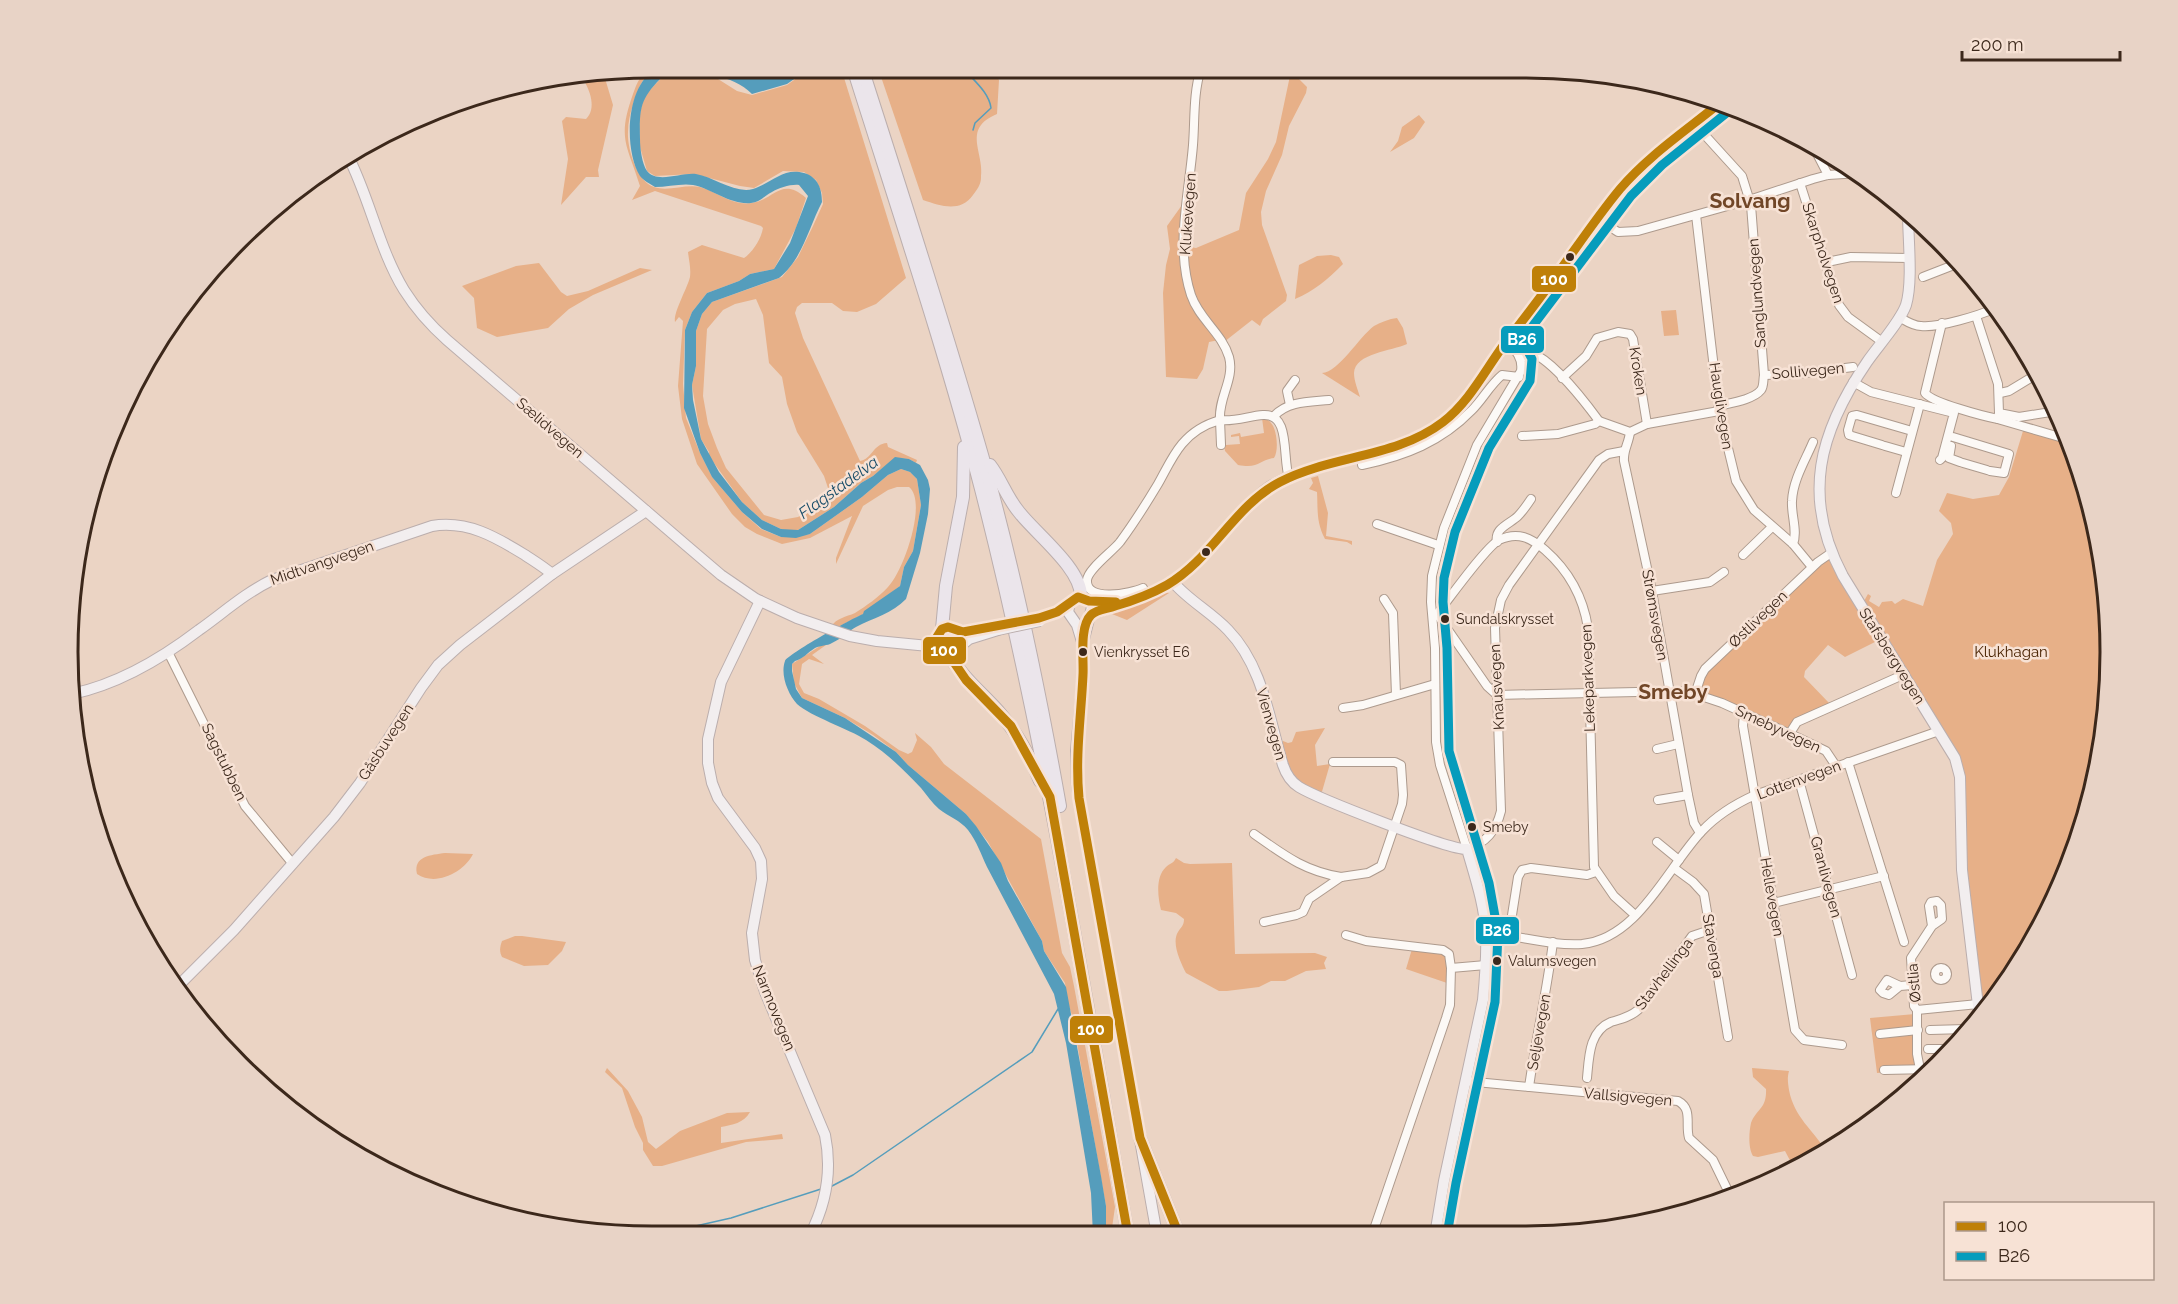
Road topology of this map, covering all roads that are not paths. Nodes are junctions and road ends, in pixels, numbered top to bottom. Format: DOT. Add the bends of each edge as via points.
graph roads {
  1 [pos="856,78"];
  2 [pos="865,78"];
  3 [pos="1198,78"];
  4 [pos="1713,109"];
  5 [pos="1717,110"];
  6 [pos="1702,132"];
  7 [pos="1820,159"];
  8 [pos="351,164"];
  9 [pos="1843,174"];
  10 [pos="1828,175"];
  11 [pos="1800,183"];
  12 [pos="1749,200"];
  13 [pos="1696,215"];
  14 [pos="1601,221"];
  15 [pos="1908,224"];
  16 [pos="1909,258"];
  17 [pos="1827,262"];
  18 [pos="1951,266"];
  19 [pos="1923,277"];
  20 [pos="1987,312"];
  21 [pos="1976,316"];
  22 [pos="1899,317"];
  23 [pos="1942,323"];
  24 [pos="1881,341"];
  25 [pos="1509,344"];
  26 [pos="1521,359"];
  27 [pos="1853,366"];
  28 [pos="1764,375"];
  29 [pos="1519,377"];
  30 [pos="1562,378"];
  31 [pos="2030,378"];
  32 [pos="1295,380"];
  33 [pos="1853,382"];
  34 [pos="2000,393"];
  35 [pos="1329,400"];
  36 [pos="1920,404"];
  37 [pos="1290,405"];
  38 [pos="1719,408"];
  39 [pos="2047,412"];
  40 [pos="1954,413"];
  41 [pos="1274,416"];
  42 [pos="1998,416"];
  43 [pos="962,418"];
  44 [pos="1220,420"];
  45 [pos="1599,421"];
  46 [pos="1647,424"];
  47 [pos="1912,431"];
  48 [pos="1630,432"];
  49 [pos="1522,436"];
  50 [pos="2058,436"];
  51 [pos="1953,437"];
  52 [pos="1813,442"];
  53 [pos="1221,444"];
  54 [pos="1624,451"];
  55 [pos="1906,452"];
  56 [pos="983,456"];
  57 [pos="1940,460"];
  58 [pos="1362,465"];
  59 [pos="1289,478"];
  60 [pos="1896,493"];
  61 [pos="1531,499"];
  62 [pos="643,508"];
  63 [pos="1377,524"];
  64 [pos="1772,527"];
  65 [pos="1497,542"];
  66 [pos="1538,544"];
  67 [pos="1793,544"];
  68 [pos="1438,545"];
  69 [pos="1831,553"];
  70 [pos="1743,555"];
  71 [pos="1812,567"];
  72 [pos="1724,572"];
  73 [pos="552,574"];
  74 [pos="1173,582"];
  75 [pos="1143,588"];
  76 [pos="1652,591"];
  77 [pos="1384,599"];
  78 [pos="1080,600"];
  79 [pos="1130,601"];
  80 [pos="764,603"];
  81 [pos="1435,614"];
  82 [pos="1089,616"];
  83 [pos="1040,619"];
  84 [pos="1073,619"];
  85 [pos="998,629"];
  86 [pos="959,630"];
  87 [pos="940,632"];
  88 [pos="914,643"];
  89 [pos="962,643"];
  90 [pos="1083,645"];
  91 [pos="943,649"];
  92 [pos="168,652"];
  93 [pos="1905,675"];
  94 [pos="1436,684"];
  95 [pos="1669,691"];
  96 [pos="79,692"];
  97 [pos="1590,693"];
  98 [pos="1695,694"];
  99 [pos="1396,695"];
  100 [pos="1497,695"];
  101 [pos="1343,708"];
  102 [pos="1744,713"];
  103 [pos="1939,731"];
  104 [pos="1790,733"];
  105 [pos="1678,744"];
  106 [pos="1657,749"];
  107 [pos="1334,762"];
  108 [pos="1848,762"];
  109 [pos="1836,766"];
  110 [pos="1799,780"];
  111 [pos="1688,795"];
  112 [pos="1755,795"];
  113 [pos="1050,797"];
  114 [pos="1658,800"];
  115 [pos="1396,826"];
  116 [pos="1700,833"];
  117 [pos="1254,834"];
  118 [pos="1657,842"];
  119 [pos="1467,849"];
  120 [pos="292,864"];
  121 [pos="1676,864"];
  122 [pos="1596,872"];
  123 [pos="1884,876"];
  124 [pos="1341,877"];
  125 [pos="1829,890"];
  126 [pos="1773,903"];
  127 [pos="1635,915"];
  128 [pos="1264,922"];
  129 [pos="1932,926"];
  130 [pos="1710,930"];
  131 [pos="1486,933"];
  132 [pos="1509,934"];
  133 [pos="1346,935"];
  134 [pos="1552,942"];
  135 [pos="1904,942"];
  136 [pos="1486,965"];
  137 [pos="1451,968"];
  138 [pos="1852,975"];
  139 [pos="183,981"];
  140 [pos="1912,985"];
  141 [pos="1900,986"];
  142 [pos="1978,1005"];
  143 [pos="1975,1009"];
  144 [pos="1917,1010"];
  145 [pos="1959,1029"];
  146 [pos="1917,1030"];
  147 [pos="1930,1030"];
  148 [pos="1880,1034"];
  149 [pos="1728,1037"];
  150 [pos="1842,1045"];
  151 [pos="1929,1049"];
  152 [pos="1940,1050"];
  153 [pos="1920,1069"];
  154 [pos="1884,1070"];
  155 [pos="1587,1077"];
  156 [pos="1465,1081"];
  157 [pos="1529,1087"];
  158 [pos="1140,1138"];
  159 [pos="1727,1189"];
  160 [pos="813,1226"];
  161 [pos="1126,1226"];
  162 [pos="1134,1226"];
  163 [pos="1155,1226"];
  164 [pos="1175,1226"];
  165 [pos="1375,1226"];
  166 [pos="1436,1226"];
  1 -- 43 [label="highway"];
  2 -- 56 [label="highway"];
  3 -- 44 [label="street, Klukevegen" via="1183,244 1188,285 1195,305 1229,357 1230,372"];
  4 -- 14 [label="main road" via="1634,174"];
  5 -- 14 [label="main road" via="1659,159"];
  6 -- 12 [label="street, Sanglundvegen" via="1742,176"];
  7 -- 10 [label="street"];
  8 -- 62 [label="main road, Sælidvegen" via="398,280 419,312"];
  9 -- 10 [label="street"];
  10 -- 11 [label="street"];
  11 -- 12 [label="street"];
  11 -- 17 [label="street, Skarpholvegen"];
  12 -- 13 [label="street"];
  12 -- 28 [label="street, Sanglundvegen"];
  13 -- 14 [label="street" via="1638,231 1618,232"];
  13 -- 38 [label="street, Hauglivegen"];
  14 -- 25 [label="main road"];
  15 -- 16 [label="main road, Stafsbergvegen"];
  16 -- 17 [label="street" via="1851,257"];
  16 -- 22 [label="main road, Stafsbergvegen" via="1908,298"];
  17 -- 24 [label="street, Skarpholvegen" via="1842,310"];
  18 -- 19 [label="street"];
  20 -- 21 [label="street"];
  21 -- 23 [label="street"];
  21 -- 34 [label="street"];
  22 -- 23 [label="street" via="1919,326"];
  22 -- 24 [label="main road, Stafsbergvegen"];
  23 -- 42 [label="street" via="1925,393 1944,403"];
  24 -- 33 [label="main road, Stafsbergvegen"];
  25 -- 26 [label="street"];
  25 -- 59 [label="main road" via="1464,403 1437,427 1380,452"];
  26 -- 29 [label="street"];
  26 -- 30 [label="street" via="1532,353 1538,355"];
  27 -- 28 [label="street, Sollivegen"];
  28 -- 38 [label="street" via="1759,391"];
  29 -- 58 [label="street" via="1502,375 1466,416 1432,442 1397,457"];
  29 -- 68 [label="street" via="1478,443"];
  30 -- 45 [label="street"];
  30 -- 46 [label="street, Kroken" via="1586,356 1597,338 1618,332 1630,334"];
  31 -- 34 [label="street"];
  32 -- 37 [label="street" via="1287,391"];
  33 -- 36 [label="street" via="1871,392"];
  33 -- 69 [label="main road, Stafsbergvegen" via="1830,431 1820,472 1819,509"];
  34 -- 42 [label="street"];
  35 -- 37 [label="street"];
  36 -- 40 [label="street"];
  36 -- 47 [label="street"];
  37 -- 41 [label="street"];
  38 -- 46 [label="street"];
  38 -- 64 [label="street, Hauglivegen" via="1738,486 1749,504"];
  39 -- 42 [label="street"];
  40 -- 51 [label="street" via="1959,415"];
  40 -- 57 [label="street"];
  41 -- 44 [label="street"];
  41 -- 59 [label="street" via="1281,424"];
  42 -- 50 [label="street"];
  43 -- 87 [label="highway" via="963,497"];
  43 -- 113 [label="highway" via="1004,585"];
  44 -- 53 [label="street, Klukevegen"];
  44 -- 75 [label="street" via="1204,426 1181,444 1128,531 1087,580 1091,590 1102,594"];
  45 -- 48 [label="street"];
  45 -- 49 [label="street" via="1558,434"];
  46 -- 48 [label="street"];
  47 -- 55 [label="street"];
  47 -- 55 [label="street" via="1852,416 1849,435"];
  48 -- 54 [label="street, Strømsvegen"];
  51 -- 51 [label="street" via="2009,454 2004,474 1949,457"];
  52 -- 67 [label="street" via="1794,490"];
  54 -- 66 [label="street, Knausvegen" via="1599,460"];
  54 -- 76 [label="street, Strømsvegen"];
  55 -- 60 [label="street"];
  56 -- 78 [label="highway" via="1019,512 1070,570 1080,586"];
  56 -- 162 [label="highway" via="1045,724"];
  59 -- 74 [label="main road" via="1267,489 1248,506 1198,561"];
  61 -- 65 [label="street" via="1518,517 1499,531"];
  62 -- 73 [label="main road, Gåsbuvegen"];
  62 -- 80 [label="main road, Sælidvegen" via="721,574"];
  63 -- 68 [label="street"];
  64 -- 67 [label="street, Hauglivegen"];
  64 -- 70 [label="street"];
  65 -- 66 [label="street, Lekeparkvegen" via="1522,537"];
  65 -- 81 [label="street"];
  66 -- 97 [label="street, Lekeparkvegen" via="1566,571 1582,602 1588,628"];
  66 -- 100 [label="street, Knausvegen" via="1509,585 1496,615"];
  67 -- 71 [label="street, Hauglivegen"];
  68 -- 81 [label="street" via="1432,576"];
  69 -- 71 [label="street, Østlivegen"];
  69 -- 93 [label="main road, Stafsbergvegen"];
  71 -- 98 [label="street, Østlivegen" via="1705,669"];
  72 -- 76 [label="street" via="1710,582"];
  73 -- 92 [label="main road, Midtvangvegen" via="483,532 455,525 432,526 272,580"];
  73 -- 120 [label="main road, Gåsbuvegen" via="438,665 346,802"];
  74 -- 79 [label="main road"];
  74 -- 115 [label="main road, Vienvegen" via="1229,630 1247,655 1291,781 1308,792"];
  76 -- 95 [label="street, Strømsvegen"];
  77 -- 99 [label="street" via="1393,614"];
  78 -- 79 [label="main road"];
  78 -- 82 [label="main road" via="1092,607"];
  78 -- 83 [label="main road"];
  78 -- 84 [label="main road" via="1068,609"];
  79 -- 82 [label="main road"];
  80 -- 88 [label="main road, Sælidvegen" via="850,636"];
  80 -- 160 [label="main road, Narmovegen" via="727,667 707,755 718,798 761,861 762,879 752,933 754,960 823,1129 827,1181"];
  81 -- 94 [label="street"];
  81 -- 100 [label="street" via="1486,686"];
  82 -- 84 [label="main road" via="1081,622"];
  82 -- 90 [label="main road"];
  83 -- 84 [label="main road"];
  83 -- 85 [label="main road, bridge"];
  84 -- 90 [label="main road"];
  85 -- 86 [label="main road"];
  85 -- 89 [label="main road"];
  86 -- 87 [label="main road" via="952,627"];
  86 -- 89 [label="main road"];
  87 -- 88 [label="main road"];
  87 -- 91 [label="main road" via="937,640"];
  88 -- 91 [label="main road"];
  89 -- 91 [label="main road" via="956,651"];
  90 -- 158 [label="main road" via="1077,787"];
  91 -- 113 [label="highway" via="1011,726"];
  92 -- 96 [label="main road, Midtvangvegen" via="124,676"];
  92 -- 120 [label="street, Sagstubben" via="245,806"];
  93 -- 103 [label="main road, Stafsbergvegen"];
  93 -- 104 [label="street" via="1797,722"];
  94 -- 99 [label="street"];
  94 -- 119 [label="street" via="1437,753"];
  95 -- 97 [label="street, Smebyvegen"];
  95 -- 98 [label="street, Smebyvegen"];
  95 -- 105 [label="street, Strømsvegen"];
  97 -- 100 [label="street, Smebyvegen"];
  97 -- 122 [label="street, Lekeparkvegen" via="1592,852"];
  98 -- 102 [label="street, Smebyvegen"];
  99 -- 101 [label="street"];
  100 -- 119 [label="street, Knausvegen" via="1501,811 1487,838"];
  102 -- 104 [label="street, Smebyvegen"];
  102 -- 112 [label="street, Hellevegen"];
  103 -- 108 [label="street, Lottenvegen"];
  103 -- 142 [label="main road, Stafsbergvegen" via="1951,750 1960,777 1962,870"];
  104 -- 109 [label="street, Smebyvegen" via="1826,751"];
  105 -- 106 [label="street"];
  105 -- 111 [label="street, Strømsvegen"];
  107 -- 115 [label="street" via="1401,765 1403,795"];
  108 -- 109 [label="street, Lottenvegen"];
  108 -- 123 [label="street"];
  109 -- 110 [label="street, Lottenvegen"];
  110 -- 112 [label="street, Lottenvegen"];
  110 -- 125 [label="street, Granlivegen"];
  111 -- 114 [label="street"];
  111 -- 116 [label="street, Strømsvegen"];
  112 -- 116 [label="street, Lottenvegen" via="1728,809"];
  112 -- 126 [label="street, Hellevegen"];
  113 -- 161 [label="highway"];
  115 -- 119 [label="main road, Vienvegen" via="1451,848"];
  115 -- 124 [label="street" via="1379,868"];
  116 -- 121 [label="street, Lottenvegen"];
  117 -- 124 [label="street" via="1302,867"];
  118 -- 121 [label="street"];
  119 -- 131 [label="main road"];
  120 -- 139 [label="main road, Gåsbuvegen"];
  121 -- 127 [label="street, Lottenvegen"];
  121 -- 130 [label="street, Stavenga" via="1704,894"];
  122 -- 127 [label="street, Lekeparkvegen" via="1614,897"];
  122 -- 132 [label="street" via="1587,875 1522,870"];
  123 -- 125 [label="street"];
  123 -- 135 [label="street"];
  124 -- 128 [label="street" via="1309,899 1307,912"];
  125 -- 126 [label="street"];
  125 -- 138 [label="street, Granlivegen"];
  126 -- 150 [label="street, Hellevegen" via="1795,1030 1804,1040"];
  127 -- 134 [label="street, Lottenvegen" via="1624,927 1599,940 1581,944"];
  129 -- 140 [label="street, Østlia" via="1911,958"];
  130 -- 149 [label="street, Stavenga"];
  130 -- 155 [label="street, Stavhellinga" via="1692,936 1638,1010 1600,1029 1591,1046"];
  131 -- 132 [label="street, Lottenvegen"];
  131 -- 136 [label="main road"];
  132 -- 134 [label="street, Lottenvegen"];
  133 -- 137 [label="street" via="1443,950 1449,954"];
  134 -- 157 [label="street, Seljevegen"];
  136 -- 137 [label="street"];
  136 -- 156 [label="main road" via="1483,1000"];
  137 -- 165 [label="street" via="1450,1005"];
  140 -- 141 [label="street"];
  140 -- 144 [label="street, Østlia"];
  143 -- 144 [label="street, Østlia"];
  144 -- 146 [label="street, Østlia"];
  145 -- 147 [label="street"];
  146 -- 148 [label="street"];
  146 -- 153 [label="street, Østlia"];
  151 -- 152 [label="street"];
  153 -- 154 [label="street"];
  156 -- 157 [label="street, Vallsigvegen"];
  156 -- 166 [label="main road"];
  157 -- 159 [label="street, Vallsigvegen" via="1683,1104 1688,1111 1689,1138 1713,1160"];
  158 -- 163 [label="main road"];
  158 -- 164 [label="highway"];
}
